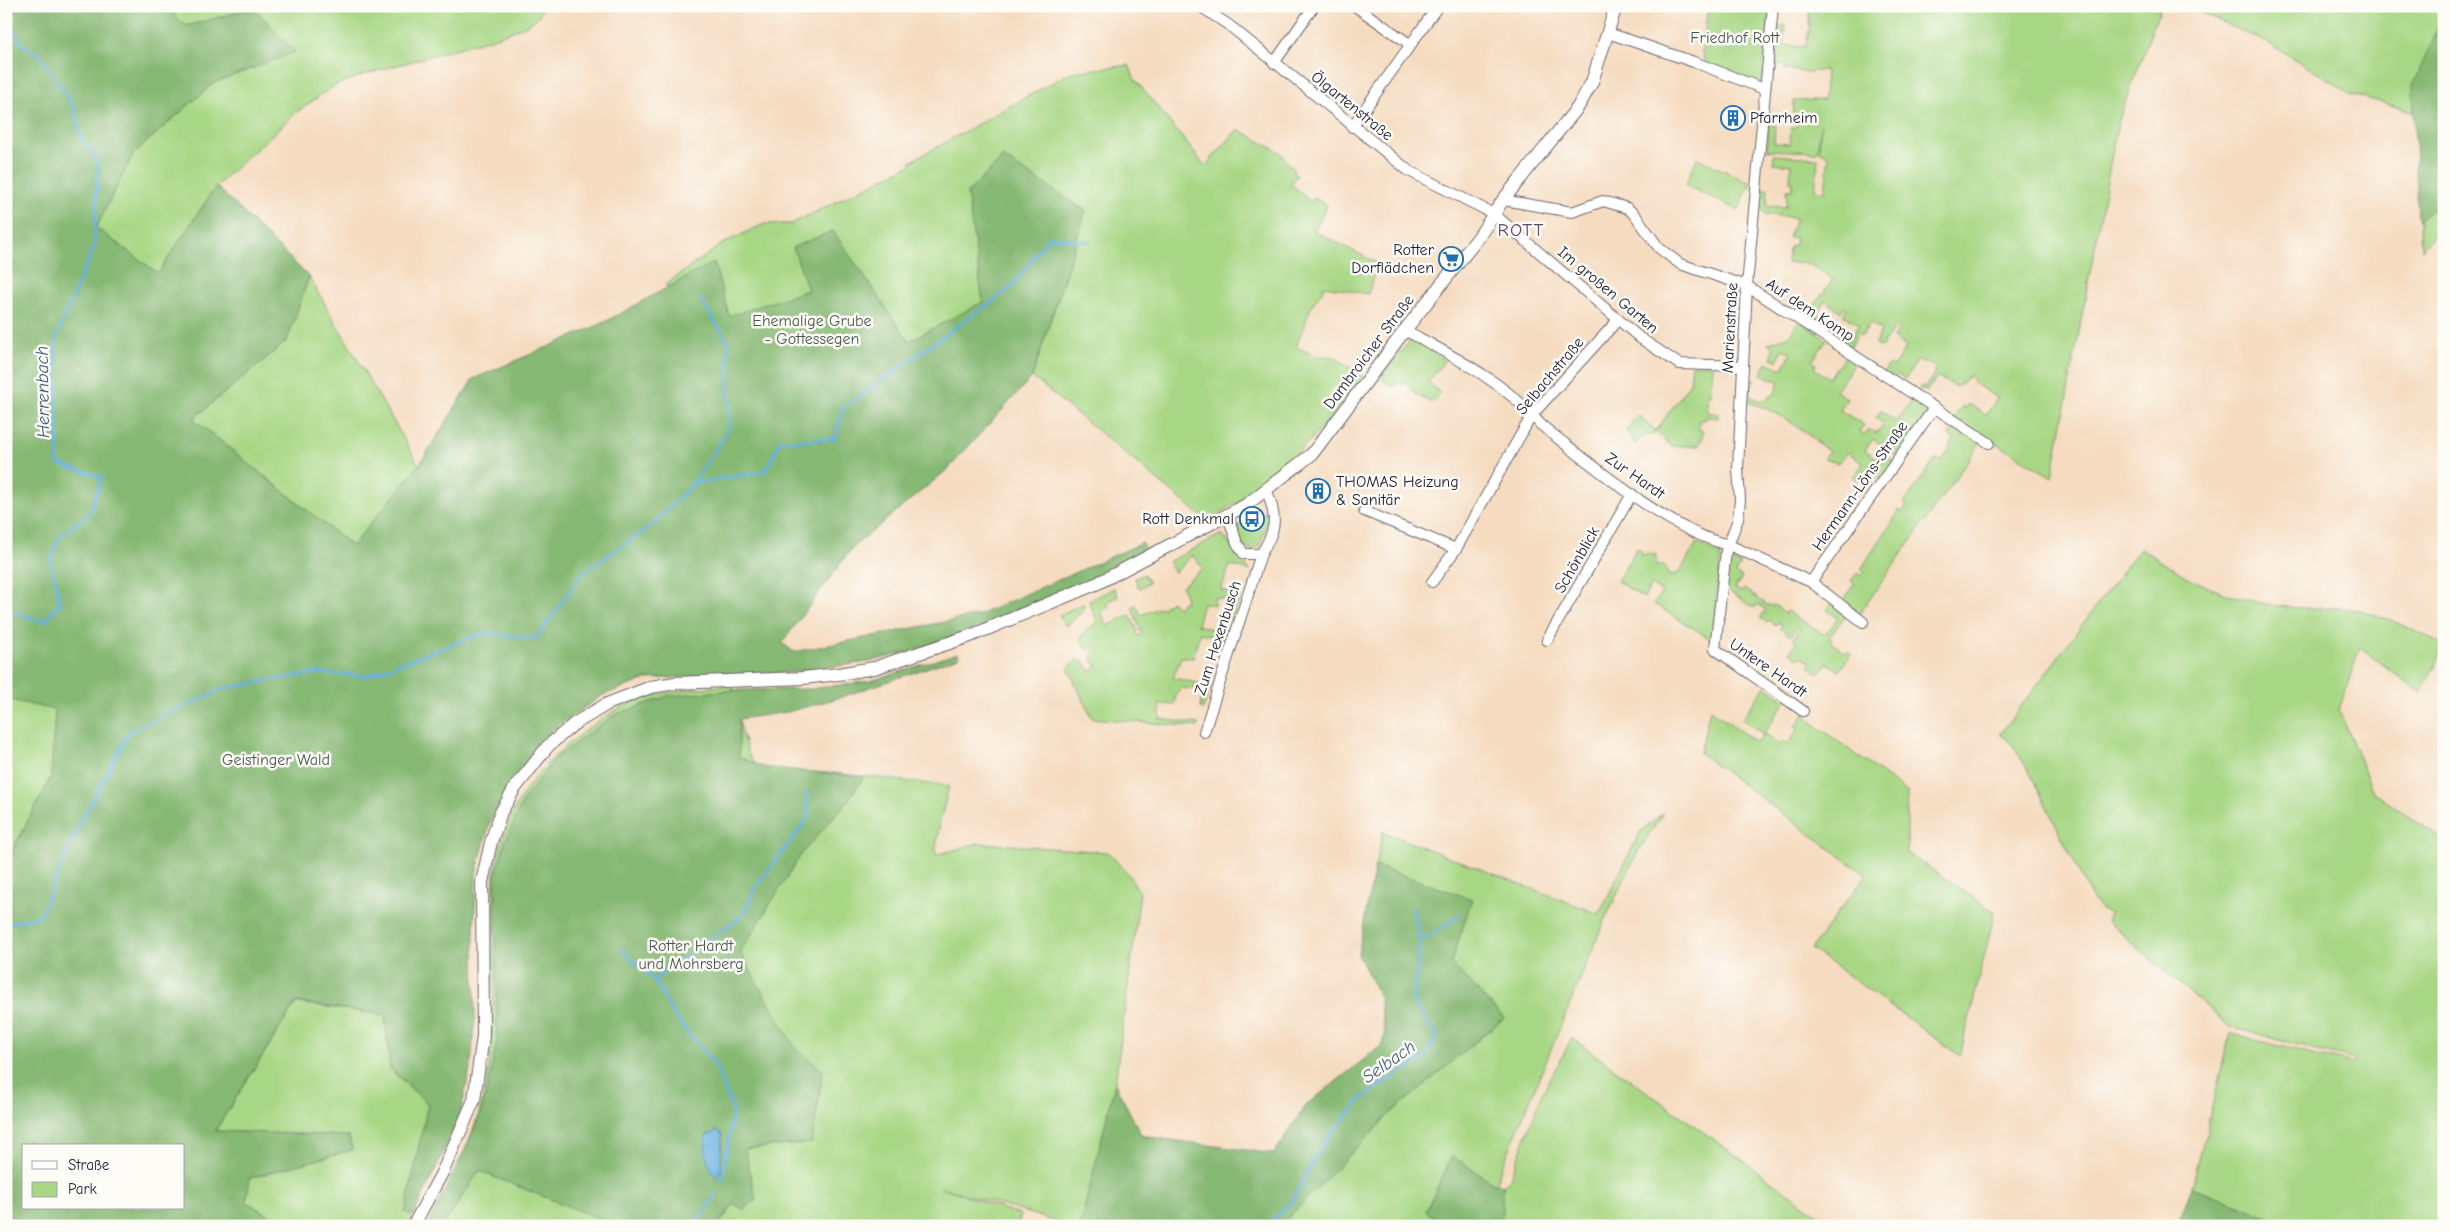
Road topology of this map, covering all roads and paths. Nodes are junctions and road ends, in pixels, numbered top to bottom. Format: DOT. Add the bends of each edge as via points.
graph roads {
  1 [pos="1200,6"];
  2 [pos="1314,6"];
  3 [pos="1355,6"];
  4 [pos="1438,6"];
  5 [pos="1616,6"];
  6 [pos="1772,6"];
  7 [pos="1608,33"];
  8 [pos="1411,45"];
  9 [pos="1274,63"];
  10 [pos="1764,89"];
  11 [pos="1352,127"];
  12 [pos="1503,200"];
  13 [pos="1494,214"];
  14 [pos="1747,286"];
  15 [pos="1617,321"];
  16 [pos="1405,330"];
  17 [pos="1743,366"];
  18 [pos="1934,408"];
  19 [pos="1532,415"];
  20 [pos="1990,443"];
  21 [pos="1267,491"];
  22 [pos="1632,494"];
  23 [pos="1364,511"];
  24 [pos="1228,516"];
  25 [pos="1728,546"];
  26 [pos="1456,549"];
  27 [pos="1260,554"];
  28 [pos="1432,582"];
  29 [pos="1811,582"];
  30 [pos="1863,622"];
  31 [pos="1547,640"];
  32 [pos="1715,649"];
  33 [pos="1803,711"];
  34 [pos="1204,732"];
  35 [pos="413,1226"];
  1 -- 9 [label="street, Ölgartenstraße"];
  2 -- 9 [label="street"];
  3 -- 8 [label="street"];
  4 -- 8 [label="street"];
  5 -- 7 [label="street, Dambroicher Straße"];
  6 -- 10 [label="street, Marienstraße"];
  7 -- 10 [label="street"];
  7 -- 12 [label="street, Dambroicher Straße" via="1592,82 1578,107"];
  8 -- 11 [label="street"];
  9 -- 11 [label="street, Ölgartenstraße"];
  10 -- 14 [label="street, Marienstraße"];
  11 -- 13 [label="street, Ölgartenstraße" via="1409,171"];
  12 -- 13 [label="street, Dambroicher Straße"];
  12 -- 14 [label="street, Auf dem Komp" via="1572,212 1603,201 1627,208 1659,248 1680,264"];
  13 -- 15 [label="street, Im großen Garten"];
  13 -- 16 [label="street, Dambroicher Straße"];
  14 -- 17 [label="street, Marienstraße"];
  14 -- 18 [label="street, Auf dem Komp"];
  15 -- 17 [label="street, Im großen Garten" via="1679,364"];
  15 -- 19 [label="street, Selbachstraße"];
  16 -- 19 [label="street, Zur Hardt" via="1495,384"];
  16 -- 21 [label="street, Dambroicher Straße" via="1312,454"];
  17 -- 25 [label="street, Marienstraße" via="1738,469 1740,500 1738,519"];
  18 -- 20 [label="street, Auf dem Komp"];
  18 -- 29 [label="street, Hermann-Löns-Straße"];
  19 -- 22 [label="street, Zur Hardt"];
  19 -- 26 [label="street, Selbachstraße"];
  21 -- 24 [label="street, Dambroicher Straße"];
  21 -- 27 [label="street, Zum Hexenbusch" via="1275,512 1273,529"];
  22 -- 25 [label="street, Zur Hardt" via="1714,542"];
  22 -- 31 [label="street, Schönblick"];
  23 -- 26 [label="street"];
  24 -- 27 [label="street" via="1236,543 1244,554"];
  24 -- 35 [label="street, Dambroicher Straße" via="1098,583 970,636 874,668 803,678 675,683 651,687 607,704 548,746 501,812 491,842 482,882 484,1027 474,1100 443,1171"];
  25 -- 29 [label="street, Zur Hardt"];
  25 -- 32 [label="street, Marienstraße"];
  26 -- 28 [label="street, Selbachstraße"];
  27 -- 34 [label="street, Zum Hexenbusch"];
  29 -- 30 [label="street, Zur Hardt"];
  32 -- 33 [label="street, Untere Hardt"];
}
